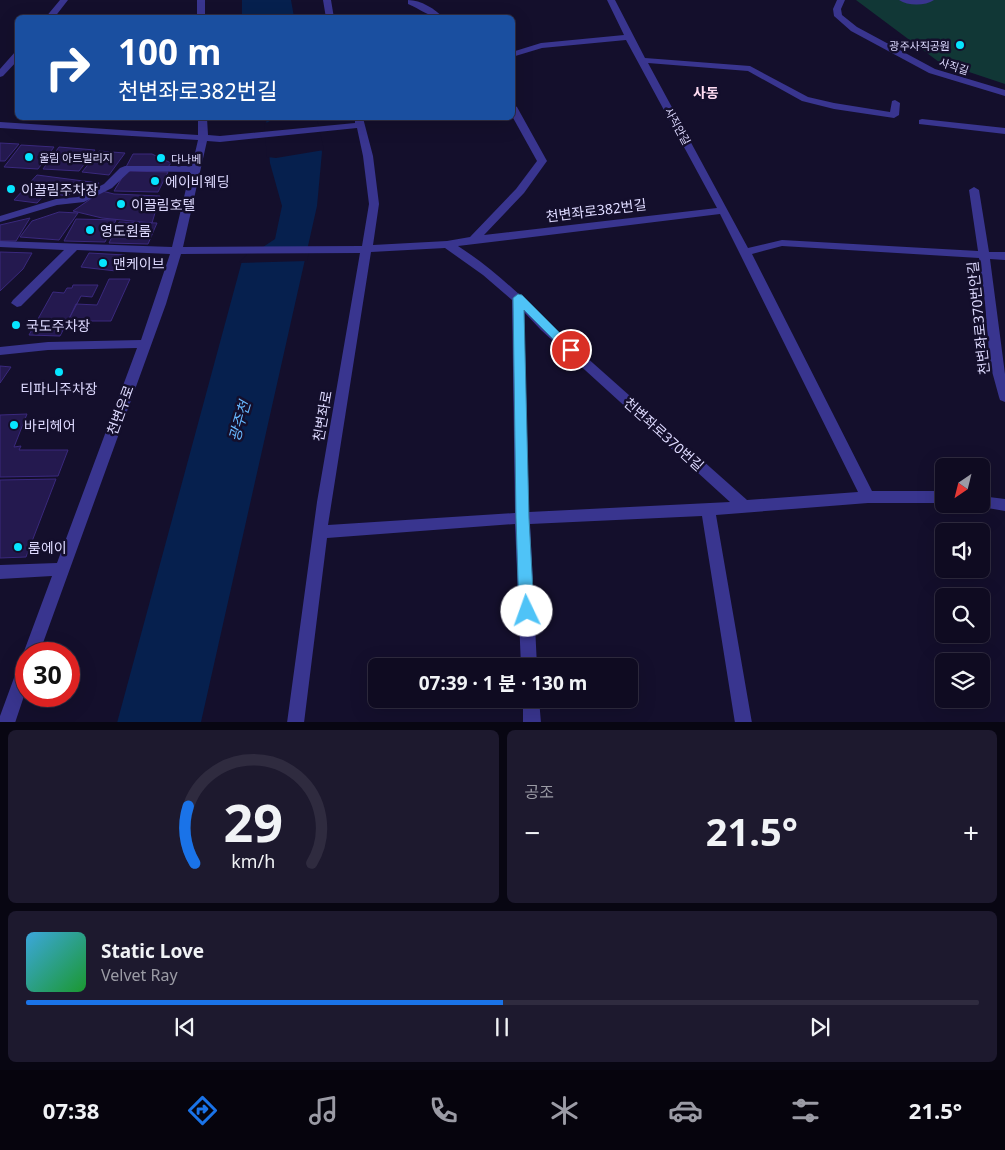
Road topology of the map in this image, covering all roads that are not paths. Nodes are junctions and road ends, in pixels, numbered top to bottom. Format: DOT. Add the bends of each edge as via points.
graph roads {
  1 [pos="64,0"];
  2 [pos="201,0"];
  3 [pos="327,0"];
  4 [pos="611,0"];
  5 [pos="841,0"];
  6 [pos="903,0"];
  7 [pos="930,0"];
  8 [pos="411,2"];
  9 [pos="52,15"];
  10 [pos="201,15"];
  11 [pos="330,15"];
  12 [pos="436,15"];
  13 [pos="629,37"];
  14 [pos="515,53"];
  15 [pos="15,57"];
  16 [pos="642,60"];
  17 [pos="0,74"];
  18 [pos="1005,93"];
  19 [pos="895,103"];
  20 [pos="515,112"];
  21 [pos="203,120"];
  22 [pos="360,121"];
  23 [pos="922,122"];
  24 [pos="0,125"];
  25 [pos="1005,132"];
  26 [pos="203,138"];
  27 [pos="196,169"];
  28 [pos="974,190"];
  29 [pos="724,210"];
  30 [pos="0,219"];
  31 [pos="473,240"];
  32 [pos="0,244"];
  33 [pos="448,244"];
  34 [pos="74,247"];
  35 [pos="368,249"];
  36 [pos="177,251"];
  37 [pos="745,252"];
  38 [pos="983,254"];
  39 [pos="1005,256"];
  40 [pos="518,298"];
  41 [pos="17,303"];
  42 [pos="144,344"];
  43 [pos="0,351"];
  44 [pos="1005,397"];
  45 [pos="868,497"];
  46 [pos="935,497"];
  47 [pos="990,503"];
  48 [pos="1005,505"];
  49 [pos="744,506"];
  50 [pos="708,510"];
  51 [pos="522,518"];
  52 [pos="320,532"];
  53 [pos="62,569"];
  54 [pos="0,572"];
  55 [pos="35,642"];
  56 [pos="529,658"];
  57 [pos="15,697"];
  58 [pos="531,708"];
  59 [pos="6,722"];
  60 [pos="294,722"];
  61 [pos="532,722"];
  62 [pos="744,722"];
  1 -- 9 [label="street"];
  2 -- 10 [label="street"];
  3 -- 11 [label="street"];
  4 -- 13 [label="street, 사직안길"];
  5 -- 18 [label="street, 사직길" via="838,16 854,29 932,72"];
  6 -- 7 [label="street"];
  8 -- 12 [label="street"];
  13 -- 14 [label="street" via="541,46"];
  13 -- 16 [label="street, 사직안길"];
  15 -- 17 [label="street"];
  16 -- 19 [label="street" via="750,69 805,99 834,106 894,115"];
  16 -- 29 [label="street, 사직안길"];
  20 -- 31 [label="street" via="542,161 520,191"];
  21 -- 26 [label="street, 천변우로"];
  22 -- 26 [label="street" via="346,127"];
  22 -- 35 [label="street, 천변좌로" via="374,204"];
  23 -- 25 [label="street"];
  24 -- 26 [label="street"];
  26 -- 27 [label="street, 천변우로"];
  27 -- 30 [label="street" via="130,168 108,186 80,200 56,202"];
  27 -- 36 [label="street, 천변우로"];
  28 -- 38 [label="street"];
  29 -- 31 [label="street, 천변좌로382번길"];
  29 -- 37 [label="street, 사직안길"];
  31 -- 33 [label="street, 천변좌로382번길"];
  32 -- 34 [label="street"];
  33 -- 35 [label="street, 천변좌로382번길"];
  33 -- 40 [label="street"];
  34 -- 36 [label="street"];
  34 -- 41 [label="street"];
  35 -- 36 [label="street, 천변좌로382번길"];
  35 -- 52 [label="street, 천변좌로"];
  36 -- 42 [label="street, 천변우로"];
  37 -- 38 [label="street" via="782,243"];
  37 -- 45 [label="street, 사직안길"];
  38 -- 39 [label="street, 천변좌로370번안길"];
  38 -- 44 [label="street, 천변좌로370번안길" via="996,364"];
  40 -- 49 [label="street, 천변좌로370번길" via="545,327"];
  40 -- 51 [label="street"];
  42 -- 43 [label="street" via="48,346"];
  42 -- 53 [label="street, 천변우로"];
  45 -- 46 [label="street"];
  45 -- 49 [label="street"];
  47 -- 48 [label="street"];
  49 -- 50 [label="street"];
  50 -- 51 [label="street"];
  50 -- 62 [label="street"];
  51 -- 52 [label="street"];
  51 -- 56 [label="street"];
  52 -- 60 [label="street, 천변좌로"];
  53 -- 54 [label="street"];
  53 -- 55 [label="street, 천변우로"];
  57 -- 59 [label="street"];
  58 -- 61 [label="street"];
}
